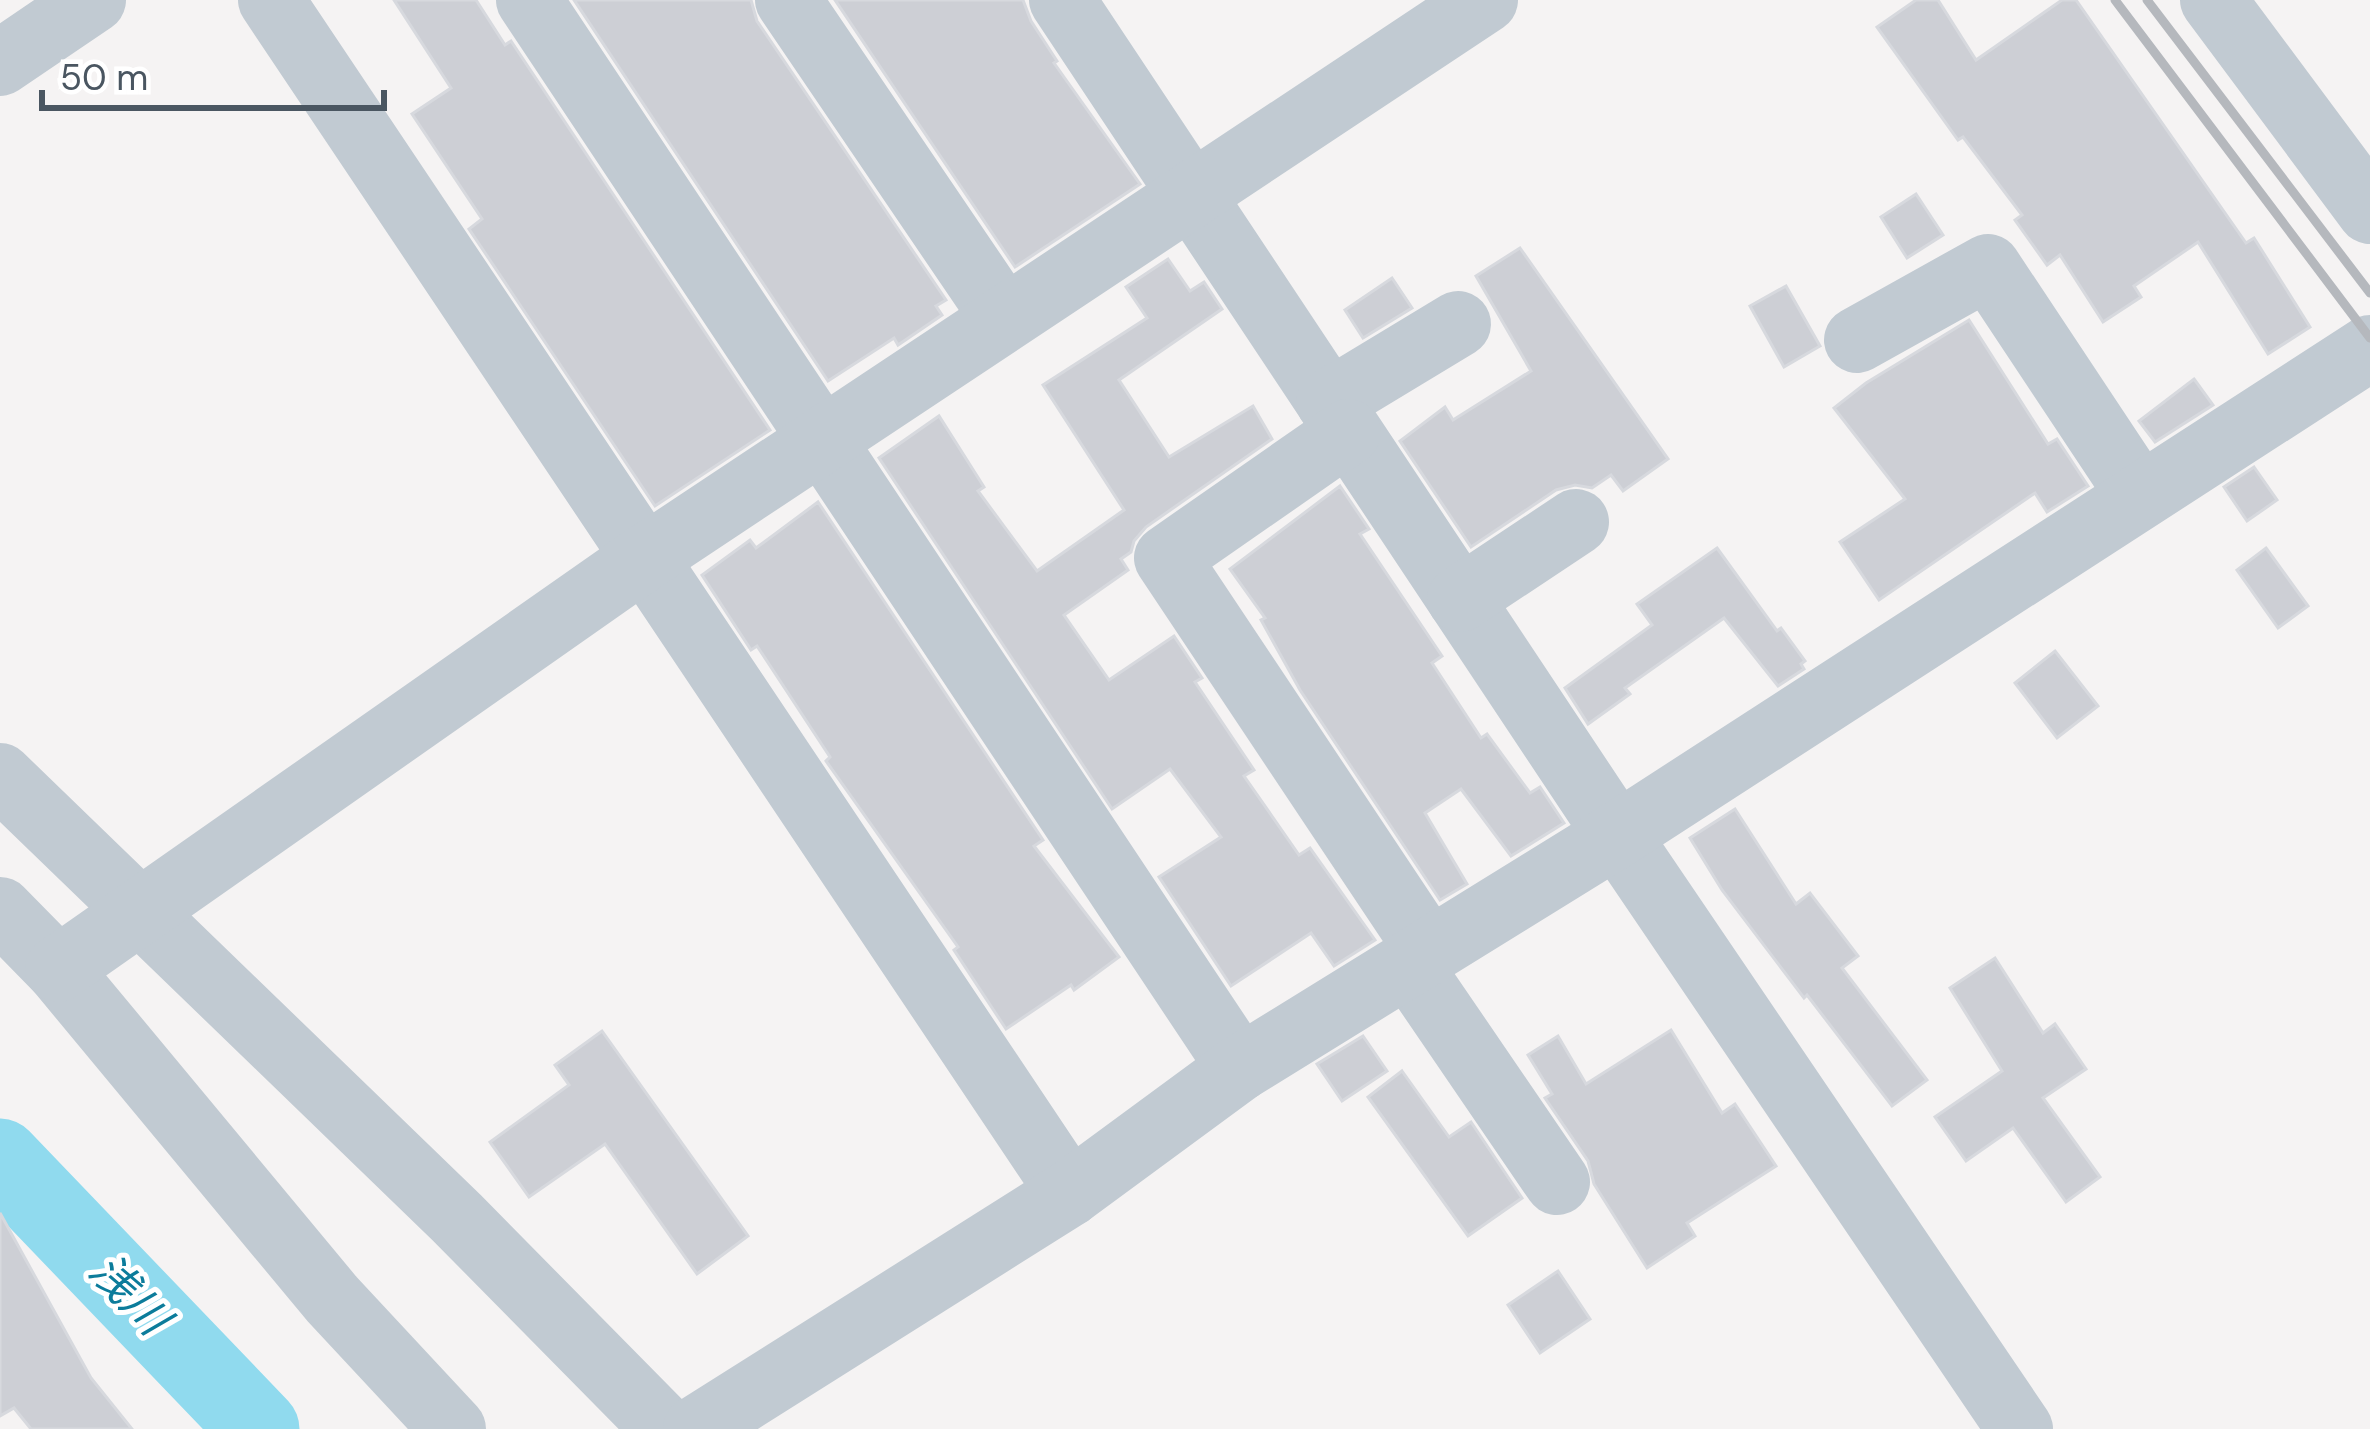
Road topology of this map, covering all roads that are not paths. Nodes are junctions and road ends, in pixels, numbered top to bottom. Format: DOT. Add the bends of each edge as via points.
graph roads {
  1 [pos="93,0"];
  2 [pos="271,0"];
  3 [pos="529,0"];
  4 [pos="788,0"];
  5 [pos="1062,0"];
  6 [pos="1485,0"];
  7 [pos="2213,0"];
  8 [pos="0,63"];
  9 [pos="1190,193"];
  10 [pos="2370,211"];
  11 [pos="1004,318"];
  12 [pos="1459,324"];
  13 [pos="1857,340"];
  14 [pos="2370,348"];
  15 [pos="1339,417"];
  16 [pos="820,441"];
  17 [pos="2140,496"];
  18 [pos="1576,522"];
  19 [pos="643,559"];
  20 [pos="1460,599"];
  21 [pos="0,776"];
  22 [pos="1617,835"];
  23 [pos="0,910"];
  24 [pos="141,914"];
  25 [pos="1418,958"];
  26 [pos="58,969"];
  27 [pos="1240,1068"];
  28 [pos="1557,1182"];
  29 [pos="1070,1193"];
  30 [pos="453,1429"];
  31 [pos="665,1429"];
  32 [pos="695,1429"];
  33 [pos="2020,1429"];
  1 -- 8 [label="street"];
  2 -- 19 [label="street"];
  3 -- 16 [label="street"];
  4 -- 11 [label="street"];
  5 -- 9 [label="street"];
  6 -- 9 [label="street"];
  7 -- 10 [label="street"];
  9 -- 11 [label="street"];
  9 -- 15 [label="street"];
  11 -- 16 [label="street"];
  12 -- 15 [label="street"];
  13 -- 17 [label="street" via="1988,267"];
  14 -- 17 [label="street"];
  15 -- 20 [label="street"];
  15 -- 25 [label="street" via="1167,558"];
  16 -- 19 [label="street"];
  16 -- 27 [label="street"];
  17 -- 22 [label="street"];
  18 -- 20 [label="street"];
  19 -- 24 [label="street"];
  19 -- 29 [label="street"];
  20 -- 22 [label="street"];
  21 -- 24 [label="street"];
  22 -- 25 [label="street"];
  22 -- 33 [label="street"];
  23 -- 26 [label="street"];
  24 -- 26 [label="street"];
  24 -- 31 [label="street"];
  25 -- 27 [label="street"];
  25 -- 28 [label="street"];
  26 -- 30 [label="street" via="332,1299"];
  27 -- 29 [label="street"];
  29 -- 32 [label="street"];
}
